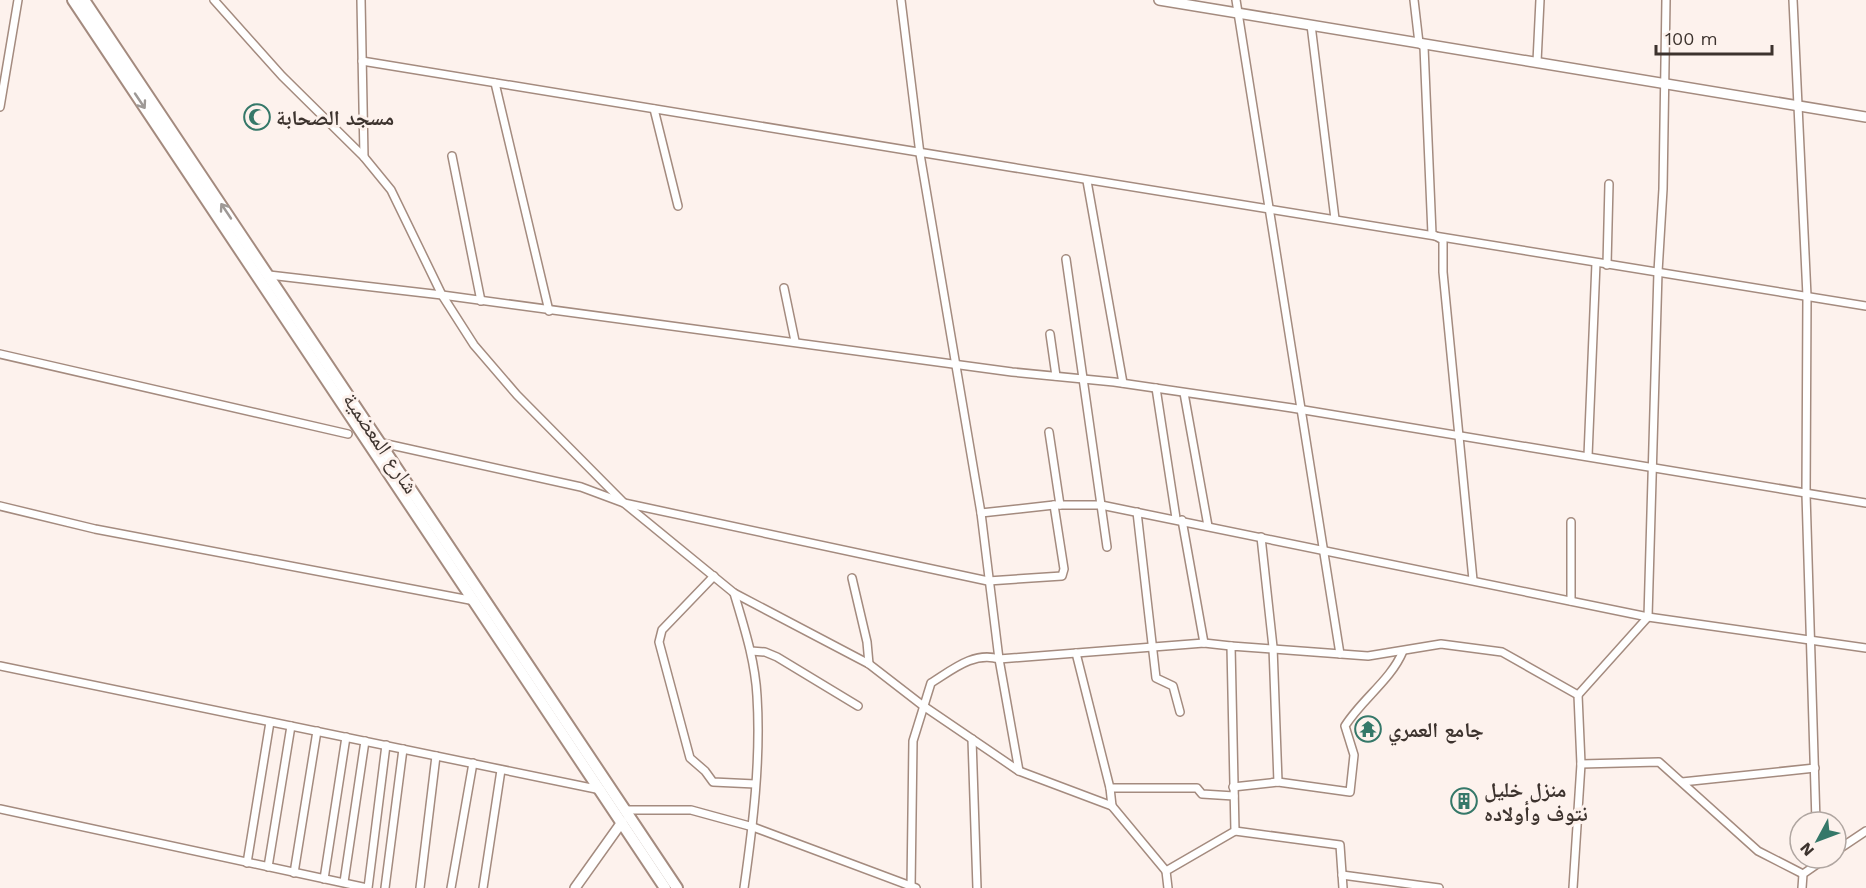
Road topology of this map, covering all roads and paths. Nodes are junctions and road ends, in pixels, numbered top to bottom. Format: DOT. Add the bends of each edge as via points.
graph roads {
  1 [pos="18,0"];
  2 [pos="73,0"];
  3 [pos="84,0"];
  4 [pos="214,0"];
  5 [pos="362,0"];
  6 [pos="901,0"];
  7 [pos="1159,0"];
  8 [pos="1236,0"];
  9 [pos="1414,0"];
  10 [pos="1540,0"];
  11 [pos="1666,0"];
  12 [pos="1793,0"];
  13 [pos="1238,13"];
  14 [pos="1311,25"];
  15 [pos="1419,43"];
  16 [pos="362,61"];
  17 [pos="1537,62"];
  18 [pos="495,83"];
  19 [pos="1664,84"];
  20 [pos="1797,106"];
  21 [pos="0,107"];
  22 [pos="654,109"];
  23 [pos="1866,117"];
  24 [pos="920,154"];
  25 [pos="452,156"];
  26 [pos="364,157"];
  27 [pos="1087,181"];
  28 [pos="1609,184"];
  29 [pos="678,206"];
  30 [pos="1270,211"];
  31 [pos="1335,219"];
  32 [pos="1432,234"];
  33 [pos="1066,258"];
  34 [pos="254,262"];
  35 [pos="1596,263"];
  36 [pos="1607,265"];
  37 [pos="1658,272"];
  38 [pos="269,274"];
  39 [pos="784,288"];
  40 [pos="442,295"];
  41 [pos="1807,296"];
  42 [pos="481,301"];
  43 [pos="1866,306"];
  44 [pos="549,311"];
  45 [pos="1050,334"];
  46 [pos="795,341"];
  47 [pos="0,354"];
  48 [pos="955,364"];
  49 [pos="1056,375"];
  50 [pos="1085,380"];
  51 [pos="1123,383"];
  52 [pos="1156,388"];
  53 [pos="1184,393"];
  54 [pos="1300,409"];
  55 [pos="1049,432"];
  56 [pos="348,434"];
  57 [pos="1460,436"];
  58 [pos="381,443"];
  59 [pos="1588,456"];
  60 [pos="1652,467"];
  61 [pos="1806,494"];
  62 [pos="624,502"];
  63 [pos="1866,503"];
  64 [pos="1101,504"];
  65 [pos="1057,505"];
  66 [pos="0,506"];
  67 [pos="1137,512"];
  68 [pos="981,513"];
  69 [pos="1179,519"];
  70 [pos="1571,522"];
  71 [pos="1208,526"];
  72 [pos="1261,537"];
  73 [pos="1107,547"];
  74 [pos="1322,549"];
  75 [pos="714,576"];
  76 [pos="852,578"];
  77 [pos="1473,580"];
  78 [pos="988,581"];
  79 [pos="734,593"];
  80 [pos="475,601"];
  81 [pos="1571,601"];
  82 [pos="1648,617"];
  83 [pos="1809,638"];
  84 [pos="1204,643"];
  85 [pos="1231,646"];
  86 [pos="1273,647"];
  87 [pos="1866,648"];
  88 [pos="1154,649"];
  89 [pos="751,651"];
  90 [pos="1403,651"];
  91 [pos="1076,653"];
  92 [pos="1340,654"];
  93 [pos="999,659"];
  94 [pos="870,664"];
  95 [pos="0,666"];
  96 [pos="1578,695"];
  97 [pos="922,705"];
  98 [pos="858,706"];
  99 [pos="1180,712"];
  100 [pos="270,722"];
  101 [pos="291,726"];
  102 [pos="317,731"];
  103 [pos="346,737"];
  104 [pos="972,739"];
  105 [pos="365,741"];
  106 [pos="386,745"];
  107 [pos="403,749"];
  108 [pos="436,756"];
  109 [pos="473,763"];
  110 [pos="1581,764"];
  111 [pos="1815,768"];
  112 [pos="501,770"];
  113 [pos="1019,771"];
  114 [pos="1278,782"];
  115 [pos="1682,782"];
  116 [pos="755,784"];
  117 [pos="1233,787"];
  118 [pos="1110,788"];
  119 [pos="601,790"];
  120 [pos="1234,796"];
  121 [pos="1112,806"];
  122 [pos="0,809"];
  123 [pos="626,810"];
  124 [pos="1816,810"];
  125 [pos="622,822"];
  126 [pos="753,827"];
  127 [pos="1235,831"];
  128 [pos="1866,831"];
  129 [pos="1848,843"];
  130 [pos="247,863"];
  131 [pos="268,867"];
  132 [pos="1807,870"];
  133 [pos="1166,871"];
  134 [pos="294,873"];
  135 [pos="1803,874"];
  136 [pos="1342,875"];
  137 [pos="324,879"];
  138 [pos="344,882"];
  139 [pos="368,888"];
  140 [pos="385,888"];
  141 [pos="420,888"];
  142 [pos="451,888"];
  143 [pos="483,888"];
  144 [pos="575,888"];
  145 [pos="665,888"];
  146 [pos="676,888"];
  147 [pos="744,888"];
  148 [pos="912,888"];
  149 [pos="976,888"];
  150 [pos="1168,888"];
  151 [pos="1343,888"];
  152 [pos="1439,888"];
  153 [pos="1573,888"];
  154 [pos="1802,888"];
  1 -- 21 [label="street"];
  2 -- 34 [label="main road, شارع المعضمية, one-way"];
  34 -- 3 [label="main road, شارع المعضمية, one-way"];
  4 -- 26 [label="street" via="282,76"];
  5 -- 16 [label="street"];
  6 -- 24 [label="street"];
  7 -- 13 [label="main road"];
  8 -- 13 [label="street"];
  9 -- 15 [label="street"];
  10 -- 17 [label="street"];
  11 -- 19 [label="street"];
  12 -- 20 [label="street"];
  13 -- 14 [label="main road"];
  13 -- 30 [label="street"];
  14 -- 15 [label="main road"];
  14 -- 31 [label="street"];
  15 -- 17 [label="main road"];
  15 -- 32 [label="street" via="1424,47"];
  16 -- 18 [label="street"];
  16 -- 26 [label="street"];
  17 -- 19 [label="main road"];
  18 -- 22 [label="street"];
  18 -- 44 [label="street"];
  19 -- 20 [label="main road"];
  19 -- 37 [label="street"];
  20 -- 23 [label="main road"];
  20 -- 41 [label="street"];
  22 -- 24 [label="street"];
  22 -- 29 [label="street"];
  24 -- 27 [label="street"];
  24 -- 48 [label="street"];
  25 -- 42 [label="street"];
  26 -- 40 [label="street" via="391,190"];
  27 -- 30 [label="street"];
  27 -- 51 [label="street"];
  28 -- 36 [label="street"];
  30 -- 31 [label="street"];
  30 -- 54 [label="street"];
  31 -- 32 [label="street"];
  32 -- 35 [label="street"];
  32 -- 57 [label="street" via="1443,240"];
  33 -- 50 [label="street"];
  34 -- 38 [label="main road, شارع المعضمية"];
  34 -- 80 [label="main road, شارع المعضمية"];
  35 -- 36 [label="street"];
  35 -- 59 [label="street"];
  36 -- 37 [label="street"];
  37 -- 41 [label="street"];
  37 -- 60 [label="street"];
  38 -- 40 [label="street"];
  38 -- 58 [label="main road, شارع المعضمية"];
  39 -- 46 [label="street"];
  40 -- 42 [label="street"];
  40 -- 62 [label="street" via="474,345 517,395"];
  41 -- 43 [label="street"];
  41 -- 61 [label="street"];
  42 -- 44 [label="street"];
  44 -- 46 [label="street"];
  45 -- 49 [label="street"];
  46 -- 48 [label="street"];
  47 -- 56 [label="street"];
  48 -- 49 [label="street"];
  48 -- 68 [label="street"];
  49 -- 50 [label="street"];
  50 -- 51 [label="street"];
  50 -- 64 [label="street"];
  51 -- 52 [label="street"];
  52 -- 53 [label="street"];
  52 -- 69 [label="street"];
  53 -- 54 [label="street"];
  53 -- 71 [label="street"];
  54 -- 57 [label="street"];
  54 -- 74 [label="street"];
  55 -- 65 [label="street"];
  57 -- 59 [label="street"];
  57 -- 77 [label="street"];
  58 -- 62 [label="street" via="581,487"];
  58 -- 123 [label="main road, شارع المعضمية"];
  59 -- 60 [label="street"];
  60 -- 61 [label="street"];
  60 -- 82 [label="street"];
  61 -- 63 [label="street"];
  61 -- 83 [label="street"];
  62 -- 75 [label="street"];
  62 -- 78 [label="street"];
  64 -- 65 [label="street"];
  64 -- 67 [label="street"];
  64 -- 73 [label="street"];
  65 -- 68 [label="street"];
  65 -- 78 [label="street" via="1062,576"];
  66 -- 80 [label="street" via="107,531"];
  67 -- 69 [label="street"];
  67 -- 88 [label="street"];
  68 -- 78 [label="street"];
  69 -- 71 [label="street"];
  69 -- 84 [label="street"];
  70 -- 81 [label="street"];
  71 -- 72 [label="street"];
  72 -- 74 [label="street"];
  72 -- 86 [label="street"];
  74 -- 77 [label="street"];
  74 -- 92 [label="street"];
  75 -- 79 [label="street"];
  75 -- 116 [label="street" via="662,630 659,642 690,758 713,782"];
  76 -- 94 [label="street"];
  77 -- 81 [label="street"];
  78 -- 93 [label="street"];
  79 -- 89 [label="street"];
  79 -- 94 [label="street"];
  80 -- 119 [label="main road, شارع المعضمية"];
  81 -- 82 [label="street"];
  82 -- 83 [label="street"];
  82 -- 96 [label="street"];
  83 -- 87 [label="street"];
  83 -- 111 [label="street"];
  84 -- 85 [label="street"];
  84 -- 88 [label="street"];
  85 -- 86 [label="street"];
  85 -- 117 [label="street"];
  86 -- 92 [label="street"];
  86 -- 114 [label="street"];
  88 -- 91 [label="street"];
  88 -- 99 [label="street" via="1156,678 1173,686"];
  89 -- 98 [label="street" via="777,657"];
  89 -- 116 [label="street" via="757,696"];
  90 -- 92 [label="street" via="1368,656"];
  90 -- 96 [label="street" via="1441,644 1502,652"];
  90 -- 114 [label="street" via="1397,664 1345,726 1354,755 1350,792"];
  91 -- 93 [label="street"];
  91 -- 118 [label="street"];
  93 -- 97 [label="street" via="988,656 966,662 931,683"];
  93 -- 113 [label="street"];
  94 -- 97 [label="street"];
  95 -- 100 [label="street"];
  96 -- 110 [label="street"];
  97 -- 104 [label="street"];
  97 -- 148 [label="street" via="913,741"];
  100 -- 101 [label="street"];
  100 -- 130 [label="street"];
  101 -- 102 [label="street"];
  101 -- 131 [label="street"];
  102 -- 103 [label="street"];
  102 -- 134 [label="street"];
  103 -- 105 [label="street"];
  103 -- 137 [label="street"];
  104 -- 113 [label="street"];
  104 -- 149 [label="street"];
  105 -- 106 [label="street"];
  105 -- 138 [label="street"];
  106 -- 107 [label="street"];
  106 -- 139 [label="street"];
  107 -- 108 [label="street"];
  107 -- 140 [label="street"];
  108 -- 109 [label="street"];
  108 -- 141 [label="street"];
  109 -- 112 [label="street"];
  109 -- 142 [label="street"];
  110 -- 115 [label="street" via="1659,762"];
  110 -- 153 [label="street"];
  111 -- 115 [label="street"];
  111 -- 124 [label="street"];
  112 -- 119 [label="street"];
  112 -- 143 [label="street"];
  113 -- 121 [label="street"];
  114 -- 117 [label="street"];
  115 -- 135 [label="street" via="1758,851"];
  116 -- 126 [label="street"];
  117 -- 120 [label="street"];
  118 -- 120 [label="street" via="1197,788 1202,794"];
  118 -- 121 [label="street"];
  119 -- 125 [label="main road, شارع المعضمية"];
  120 -- 127 [label="street"];
  121 -- 133 [label="street"];
  122 -- 130 [label="street"];
  123 -- 126 [label="street" via="691,810"];
  123 -- 146 [label="main road, شارع المعضمية"];
  125 -- 144 [label="main road"];
  125 -- 145 [label="main road, شارع المعضمية"];
  126 -- 147 [label="street"];
  126 -- 148 [label="street"];
  127 -- 133 [label="street"];
  127 -- 136 [label="street" via="1340,845"];
  128 -- 129 [label="street"];
  130 -- 131 [label="street"];
  131 -- 134 [label="street"];
  132 -- 135 [label="street"];
  133 -- 150 [label="street"];
  134 -- 137 [label="street"];
  135 -- 154 [label="street"];
  136 -- 151 [label="street"];
  136 -- 152 [label="street"];
  137 -- 138 [label="street"];
  138 -- 139 [label="street"];
}
